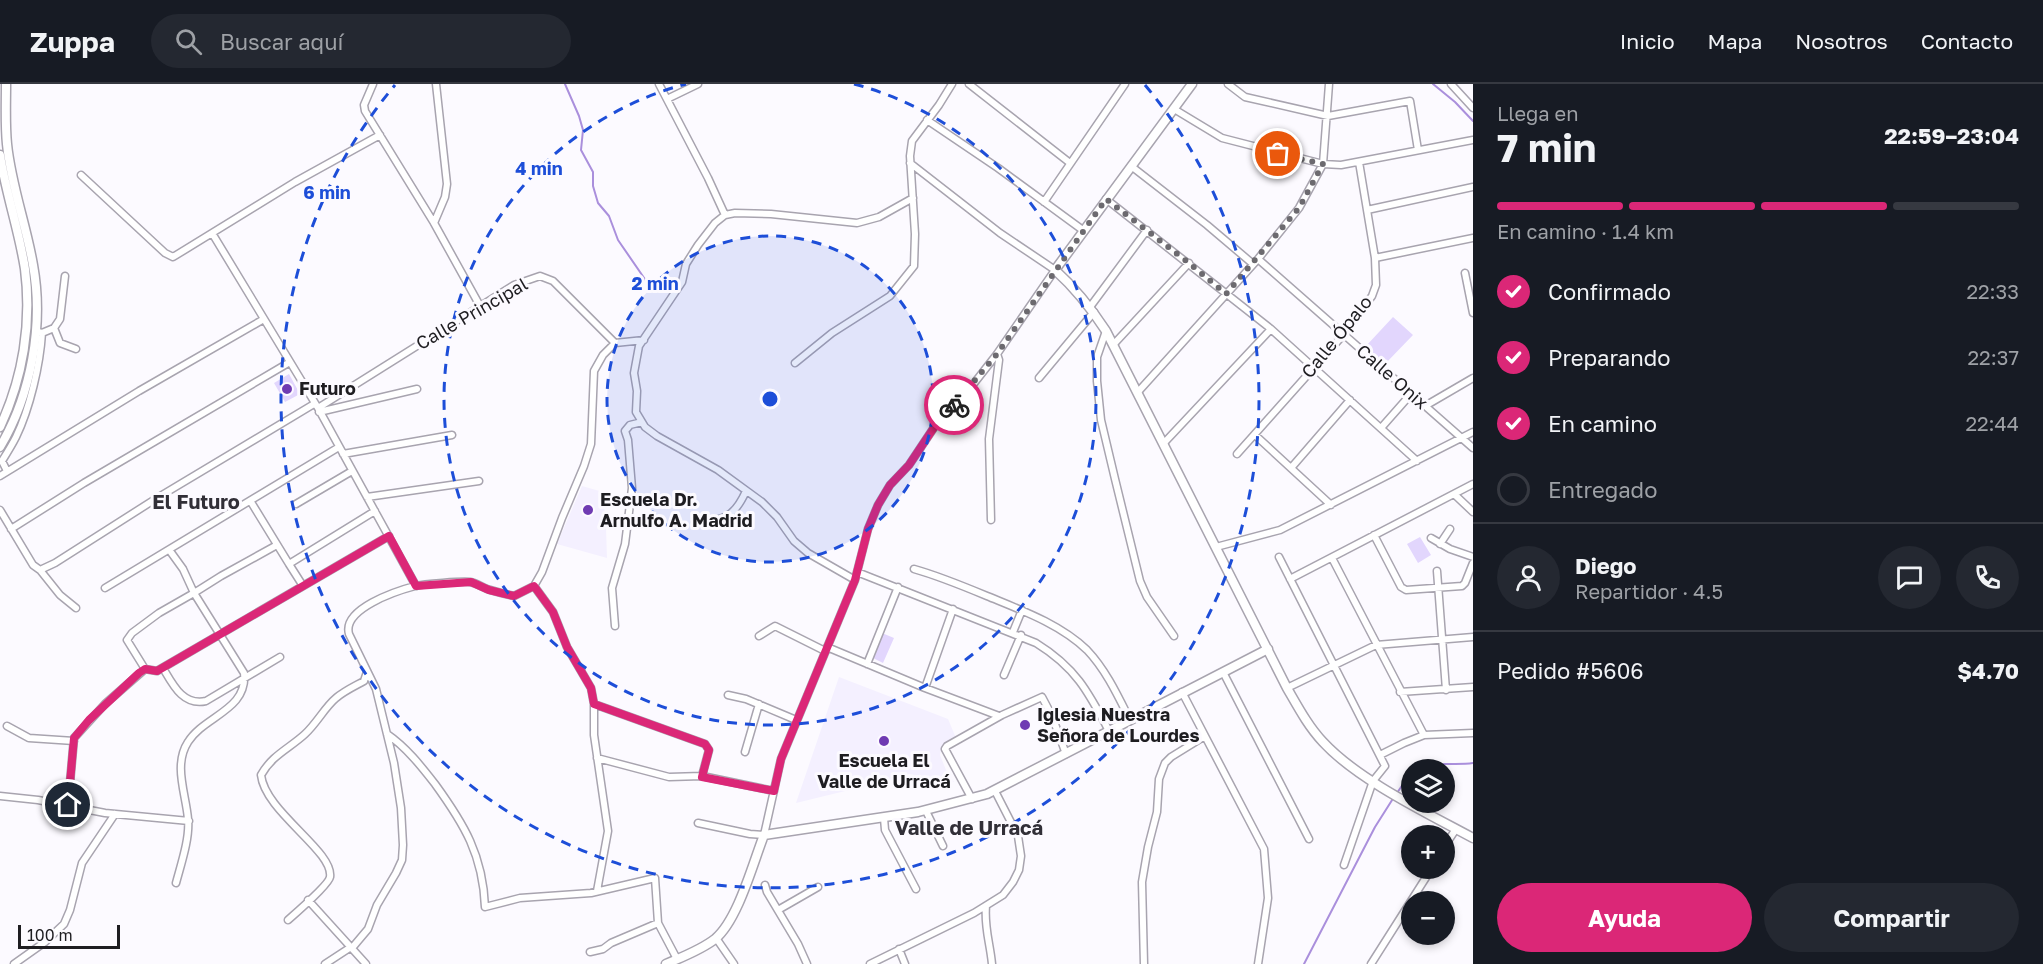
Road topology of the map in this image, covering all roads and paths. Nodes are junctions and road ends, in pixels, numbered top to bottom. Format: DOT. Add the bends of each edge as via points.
graph roads {
  1 [pos="6,84"];
  2 [pos="373,84"];
  3 [pos="436,84"];
  4 [pos="659,84"];
  5 [pos="698,84"];
  6 [pos="952,84"];
  7 [pos="969,84"];
  8 [pos="1125,84"];
  9 [pos="1192,84"];
  10 [pos="1228,84"];
  11 [pos="1329,84"];
  12 [pos="1451,84"];
  13 [pos="667,99"];
  14 [pos="1473,108"];
  15 [pos="1174,109"];
  16 [pos="1328,116"];
  17 [pos="927,120"];
  18 [pos="381,135"];
  19 [pos="1473,140"];
  20 [pos="1418,150"];
  21 [pos="0,155"];
  22 [pos="910,162"];
  23 [pos="1359,162"];
  24 [pos="1070,163"];
  25 [pos="1323,164"];
  26 [pos="1131,166"];
  27 [pos="81,175"];
  28 [pos="1473,187"];
  29 [pos="913,198"];
  30 [pos="1106,199"];
  31 [pos="1044,202"];
  32 [pos="1367,210"];
  33 [pos="724,216"];
  34 [pos="434,223"];
  35 [pos="1147,230"];
  36 [pos="1084,231"];
  37 [pos="212,233"];
  38 [pos="1473,238"];
  39 [pos="1375,258"];
  40 [pos="1256,261"];
  41 [pos="1189,263"];
  42 [pos="1055,270"];
  43 [pos="1466,273"];
  44 [pos="65,276"];
  45 [pos="1226,294"];
  46 [pos="480,306"];
  47 [pos="1092,310"];
  48 [pos="1473,313"];
  49 [pos="264,319"];
  50 [pos="54,328"];
  51 [pos="1271,329"];
  52 [pos="1106,331"];
  53 [pos="38,332"];
  54 [pos="1344,334"];
  55 [pos="644,340"];
  56 [pos="615,343"];
  57 [pos="1113,345"];
  58 [pos="76,349"];
  59 [pos="997,354"];
  60 [pos="290,362"];
  61 [pos="795,363"];
  62 [pos="1314,367"];
  63 [pos="1040,378"];
  64 [pos="1473,378"];
  65 [pos="417,389"];
  66 [pos="1137,393"];
  67 [pos="1412,394"];
  68 [pos="1350,400"];
  69 [pos="1425,406"];
  70 [pos="317,408"];
  71 [pos="642,422"];
  72 [pos="0,427"];
  73 [pos="1381,428"];
  74 [pos="1473,432"];
  75 [pos="452,435"];
  76 [pos="1255,435"];
  77 [pos="1462,438"];
  78 [pos="1163,444"];
  79 [pos="0,447"];
  80 [pos="339,447"];
  81 [pos="1473,448"];
  82 [pos="343,454"];
  83 [pos="1237,454"];
  84 [pos="1417,461"];
  85 [pos="1291,468"];
  86 [pos="7,471"];
  87 [pos="352,471"];
  88 [pos="0,476"];
  89 [pos="479,482"];
  90 [pos="1473,484"];
  91 [pos="746,491"];
  92 [pos="1454,494"];
  93 [pos="367,497"];
  94 [pos="251,502"];
  95 [pos="296,504"];
  96 [pos="1331,505"];
  97 [pos="0,510"];
  98 [pos="375,511"];
  99 [pos="1473,512"];
  100 [pos="991,520"];
  101 [pos="694,522"];
  102 [pos="11,529"];
  103 [pos="1450,529"];
  104 [pos="1374,535"];
  105 [pos="389,536"];
  106 [pos="1431,538"];
  107 [pos="1440,544"];
  108 [pos="277,545"];
  109 [pos="1216,547"];
  110 [pos="170,551"];
  111 [pos="1279,557"];
  112 [pos="1473,557"];
  113 [pos="1332,558"];
  114 [pos="1473,563"];
  115 [pos="289,564"];
  116 [pos="914,569"];
  117 [pos="40,570"];
  118 [pos="1437,571"];
  119 [pos="857,572"];
  120 [pos="1290,579"];
  121 [pos="855,580"];
  122 [pos="303,586"];
  123 [pos="416,586"];
  124 [pos="534,586"];
  125 [pos="898,587"];
  126 [pos="105,588"];
  127 [pos="1438,589"];
  128 [pos="194,593"];
  129 [pos="76,609"];
  130 [pos="953,609"];
  131 [pos="1022,610"];
  132 [pos="615,626"];
  133 [pos="1013,632"];
  134 [pos="221,634"];
  135 [pos="1021,635"];
  136 [pos="759,636"];
  137 [pos="1174,636"];
  138 [pos="1473,637"];
  139 [pos="1441,640"];
  140 [pos="1376,645"];
  141 [pos="826,649"];
  142 [pos="1268,649"];
  143 [pos="280,657"];
  144 [pos="867,664"];
  145 [pos="1334,664"];
  146 [pos="163,668"];
  147 [pos="145,669"];
  148 [pos="367,670"];
  149 [pos="1223,672"];
  150 [pos="1004,675"];
  151 [pos="244,678"];
  152 [pos="1473,687"];
  153 [pos="925,688"];
  154 [pos="1287,688"];
  155 [pos="1446,690"];
  156 [pos="1400,692"];
  157 [pos="1182,693"];
  158 [pos="728,695"];
  159 [pos="594,704"];
  160 [pos="759,704"];
  161 [pos="1002,715"];
  162 [pos="796,720"];
  163 [pos="1130,720"];
  164 [pos="7,726"];
  165 [pos="1109,731"];
  166 [pos="1473,733"];
  167 [pos="386,734"];
  168 [pos="1424,735"];
  169 [pos="1205,736"];
  170 [pos="74,741"];
  171 [pos="745,752"];
  172 [pos="1066,754"];
  173 [pos="1380,755"];
  174 [pos="597,758"];
  175 [pos="702,777"];
  176 [pos="1373,781"];
  177 [pos="774,791"];
  178 [pos="995,791"];
  179 [pos="0,796"];
  180 [pos="972,799"];
  181 [pos="68,805"];
  182 [pos="926,811"];
  183 [pos="115,814"];
  184 [pos="884,818"];
  185 [pos="189,821"];
  186 [pos="698,823"];
  187 [pos="1448,825"];
  188 [pos="1455,829"];
  189 [pos="764,835"];
  190 [pos="1473,838"];
  191 [pos="1309,839"];
  192 [pos="943,846"];
  193 [pos="1344,865"];
  194 [pos="1425,879"];
  195 [pos="176,883"];
  196 [pos="765,885"];
  197 [pos="818,887"];
  198 [pos="916,889"];
  199 [pos="597,891"];
  200 [pos="308,900"];
  201 [pos="986,906"];
  202 [pos="778,910"];
  203 [pos="288,920"];
  204 [pos="658,923"];
  205 [pos="716,938"];
  206 [pos="352,947"];
  207 [pos="899,949"];
  208 [pos="590,952"];
  209 [pos="677,959"];
  210 [pos="14,964"];
  211 [pos="325,964"];
  212 [pos="366,964"];
  213 [pos="666,964"];
  214 [pos="734,964"];
  215 [pos="807,964"];
  216 [pos="870,964"];
  217 [pos="905,964"];
  218 [pos="992,964"];
  219 [pos="1144,964"];
  220 [pos="1258,964"];
  221 [pos="1371,964"];
  1 -- 53 [label="street" via="7,143 33,267"];
  2 -- 18 [label="street" via="364,105"];
  3 -- 34 [label="street" via="447,184"];
  4 -- 13 [label="street"];
  5 -- 13 [label="street"];
  6 -- 17 [label="street"];
  7 -- 24 [label="street"];
  8 -- 24 [label="street"];
  9 -- 15 [label="street"];
  10 -- 16 [label="street" via="1245,97"];
  11 -- 16 [label="street"];
  12 -- 14 [label="street"];
  13 -- 33 [label="street"];
  15 -- 25 [label="street" via="1222,138"];
  15 -- 26 [label="street"];
  16 -- 20 [label="street" via="1410,100"];
  16 -- 25 [label="street"];
  17 -- 22 [label="street" via="912,141"];
  17 -- 31 [label="street"];
  18 -- 34 [label="street"];
  18 -- 37 [label="street"];
  19 -- 20 [label="street"];
  20 -- 23 [label="street"];
  21 -- 72 [label="street" via="24,268 27,315 17,384"];
  22 -- 29 [label="street"];
  22 -- 42 [label="street" via="1000,233"];
  23 -- 25 [label="street"];
  23 -- 32 [label="street, Calle Ópalo"];
  24 -- 31 [label="street"];
  25 -- 40 [label="street" via="1299,208"];
  26 -- 30 [label="street"];
  26 -- 40 [label="street, Calle Onix"];
  27 -- 37 [label="street" via="172,257"];
  28 -- 32 [label="street"];
  29 -- 33 [label="street" via="879,217 857,223 771,214"];
  29 -- 61 [label="street" via="914,266 907,277 890,296 832,333"];
  30 -- 35 [label="street"];
  30 -- 36 [label="street"];
  31 -- 36 [label="street"];
  32 -- 39 [label="street, Calle Ópalo"];
  33 -- 55 [label="street" via="698,245 686,264 682,282"];
  34 -- 46 [label="street"];
  35 -- 41 [label="street"];
  35 -- 47 [label="street"];
  36 -- 42 [label="street"];
  37 -- 49 [label="street"];
  38 -- 39 [label="street"];
  39 -- 54 [label="street, Calle Ópalo" via="1372,296"];
  40 -- 45 [label="street"];
  40 -- 54 [label="street, Calle Onix"];
  41 -- 45 [label="street"];
  41 -- 57 [label="street"];
  42 -- 47 [label="street"];
  42 -- 59 [label="street"];
  43 -- 48 [label="street"];
  44 -- 50 [label="street" via="60,319"];
  45 -- 51 [label="street"];
  45 -- 66 [label="street"];
  46 -- 56 [label="street, Calle Principal" via="514,285 540,276 553,281"];
  46 -- 70 [label="street, Calle Principal"];
  47 -- 52 [label="street"];
  47 -- 63 [label="street"];
  49 -- 60 [label="street"];
  49 -- 86 [label="street"];
  50 -- 53 [label="street"];
  50 -- 58 [label="street" via="60,343"];
  51 -- 62 [label="street"];
  51 -- 78 [label="street"];
  52 -- 57 [label="street"];
  52 -- 137 [label="street" via="1099,350 1097,381 1101,420 1140,581"];
  53 -- 79 [label="street" via="19,408"];
  53 -- 86 [label="street" via="39,359 23,420 2,461"];
  54 -- 62 [label="street, Calle Ópalo"];
  54 -- 67 [label="street, Calle Onix"];
  55 -- 56 [label="street"];
  55 -- 71 [label="street" via="639,346 634,373 636,412"];
  56 -- 124 [label="street" via="594,371 591,444"];
  57 -- 66 [label="street"];
  59 -- 100 [label="street" via="989,439"];
  59 -- 119 [label="street" via="890,485 868,529"];
  60 -- 70 [label="street"];
  60 -- 102 [label="street"];
  62 -- 68 [label="street"];
  62 -- 76 [label="street, Calle Ópalo"];
  64 -- 69 [label="street"];
  65 -- 70 [label="street"];
  66 -- 78 [label="street"];
  67 -- 69 [label="street, Calle Onix"];
  67 -- 73 [label="street"];
  68 -- 73 [label="street"];
  68 -- 85 [label="street"];
  69 -- 77 [label="street, Calle Onix"];
  70 -- 80 [label="street"];
  70 -- 117 [label="street, Calle Principal" via="157,498"];
  71 -- 91 [label="street" via="657,436 718,470"];
  71 -- 132 [label="street" via="625,431 632,488 625,544 612,588"];
  73 -- 84 [label="street"];
  74 -- 77 [label="street"];
  75 -- 82 [label="street"];
  76 -- 83 [label="street, Calle Ópalo"];
  76 -- 85 [label="street"];
  77 -- 81 [label="street, Calle Onix"];
  77 -- 84 [label="street"];
  78 -- 109 [label="street"];
  80 -- 82 [label="street"];
  80 -- 94 [label="street"];
  82 -- 87 [label="street"];
  84 -- 96 [label="street"];
  85 -- 96 [label="street"];
  86 -- 88 [label="street"];
  87 -- 93 [label="street"];
  87 -- 95 [label="street"];
  89 -- 93 [label="street"];
  90 -- 92 [label="street"];
  91 -- 101 [label="street" via="732,514"];
  91 -- 121 [label="street" via="777,517 808,554"];
  92 -- 99 [label="street"];
  92 -- 104 [label="street"];
  93 -- 98 [label="street"];
  94 -- 108 [label="street"];
  94 -- 110 [label="street"];
  96 -- 109 [label="street" via="1274,532"];
  97 -- 102 [label="street"];
  98 -- 105 [label="street"];
  98 -- 115 [label="street"];
  102 -- 117 [label="street" via="28,559"];
  103 -- 107 [label="street"];
  104 -- 113 [label="street"];
  104 -- 127 [label="street" via="1403,589"];
  105 -- 122 [label="street"];
  105 -- 123 [label="street"];
  106 -- 107 [label="street"];
  107 -- 112 [label="street"];
  108 -- 115 [label="street"];
  108 -- 128 [label="street"];
  109 -- 142 [label="street"];
  110 -- 126 [label="street"];
  110 -- 128 [label="street"];
  111 -- 120 [label="street"];
  113 -- 120 [label="street"];
  113 -- 140 [label="street"];
  114 -- 127 [label="street" via="1464,585"];
  115 -- 122 [label="street"];
  116 -- 131 [label="street"];
  117 -- 129 [label="street"];
  118 -- 127 [label="street"];
  119 -- 121 [label="street"];
  119 -- 125 [label="street"];
  120 -- 145 [label="street"];
  121 -- 141 [label="street"];
  122 -- 134 [label="street"];
  123 -- 124 [label="street" via="471,582 514,596"];
  123 -- 148 [label="street" via="366,606 350,620 351,639"];
  124 -- 159 [label="street" via="553,612 567,647 591,688"];
  125 -- 130 [label="street"];
  125 -- 144 [label="street"];
  127 -- 139 [label="street"];
  128 -- 134 [label="street"];
  128 -- 147 [label="street" via="129,636 127,640"];
  130 -- 133 [label="street"];
  130 -- 153 [label="street"];
  131 -- 133 [label="street"];
  131 -- 163 [label="street" via="1061,630 1086,649 1111,683"];
  133 -- 135 [label="street"];
  134 -- 146 [label="street"];
  134 -- 151 [label="street"];
  135 -- 150 [label="street"];
  135 -- 165 [label="street" via="1053,654 1074,673"];
  136 -- 141 [label="street" via="775,626"];
  138 -- 139 [label="street"];
  139 -- 140 [label="street"];
  139 -- 155 [label="street"];
  140 -- 145 [label="street"];
  140 -- 156 [label="street"];
  141 -- 144 [label="street"];
  141 -- 162 [label="street"];
  142 -- 149 [label="street"];
  142 -- 154 [label="street"];
  143 -- 151 [label="street"];
  144 -- 153 [label="street"];
  145 -- 154 [label="street"];
  145 -- 173 [label="street"];
  146 -- 147 [label="street"];
  146 -- 151 [label="street" via="175,688 197,703"];
  147 -- 170 [label="street" via="89,720"];
  148 -- 167 [label="street" via="376,689"];
  148 -- 200 [label="street" via="364,681 337,696 315,724 279,753 261,775 264,788 277,807 328,866 330,877 325,887"];
  149 -- 157 [label="street"];
  149 -- 191 [label="street"];
  151 -- 185 [label="street" via="234,704 199,730 182,754 182,783"];
  152 -- 155 [label="street"];
  153 -- 161 [label="street"];
  154 -- 176 [label="street" via="1323,742"];
  155 -- 156 [label="street"];
  156 -- 168 [label="street"];
  157 -- 163 [label="street"];
  157 -- 169 [label="street"];
  158 -- 160 [label="street"];
  159 -- 174 [label="street"];
  159 -- 175 [label="street" via="705,744 709,750"];
  160 -- 162 [label="street"];
  160 -- 171 [label="street"];
  161 -- 172 [label="street" via="1042,697"];
  161 -- 180 [label="street" via="946,746"];
  162 -- 177 [label="street"];
  163 -- 165 [label="street"];
  164 -- 170 [label="street" via="29,738"];
  165 -- 172 [label="street"];
  166 -- 168 [label="street"];
  167 -- 199 [label="street" via="415,759 464,827 477,859 485,907 520,898"];
  167 -- 206 [label="street" via="401,808 402,860 368,929"];
  168 -- 173 [label="street"];
  169 -- 219 [label="street" via="1171,757 1159,779 1157,812 1142,882"];
  169 -- 220 [label="street" via="1265,854 1268,898"];
  170 -- 181 [label="street"];
  172 -- 178 [label="street"];
  173 -- 176 [label="street" via="1385,766"];
  174 -- 175 [label="street" via="669,777"];
  174 -- 199 [label="street" via="608,831"];
  175 -- 177 [label="street"];
  176 -- 187 [label="street"];
  176 -- 193 [label="street"];
  177 -- 189 [label="street"];
  178 -- 180 [label="street"];
  178 -- 201 [label="street" via="1018,836 1021,856 1013,882 1003,895"];
  179 -- 181 [label="street"];
  180 -- 182 [label="street"];
  181 -- 183 [label="street"];
  182 -- 184 [label="street"];
  182 -- 192 [label="street"];
  183 -- 185 [label="street"];
  183 -- 210 [label="street" via="82,863 64,924"];
  184 -- 189 [label="street"];
  184 -- 198 [label="street" via="885,830"];
  185 -- 195 [label="street"];
  186 -- 189 [label="street"];
  188 -- 190 [label="street"];
  189 -- 205 [label="street" via="740,899"];
  194 -- 221 [label="street"];
  196 -- 202 [label="street"];
  197 -- 202 [label="street"];
  199 -- 204 [label="street" via="656,878"];
  200 -- 203 [label="street"];
  200 -- 206 [label="street"];
  201 -- 207 [label="street"];
  201 -- 218 [label="street" via="984,920"];
  202 -- 215 [label="street"];
  204 -- 208 [label="street"];
  204 -- 209 [label="street"];
  205 -- 209 [label="street"];
  205 -- 214 [label="street"];
  206 -- 211 [label="street"];
  206 -- 212 [label="street"];
  207 -- 216 [label="street"];
  207 -- 217 [label="street"];
  209 -- 213 [label="street"];
}
